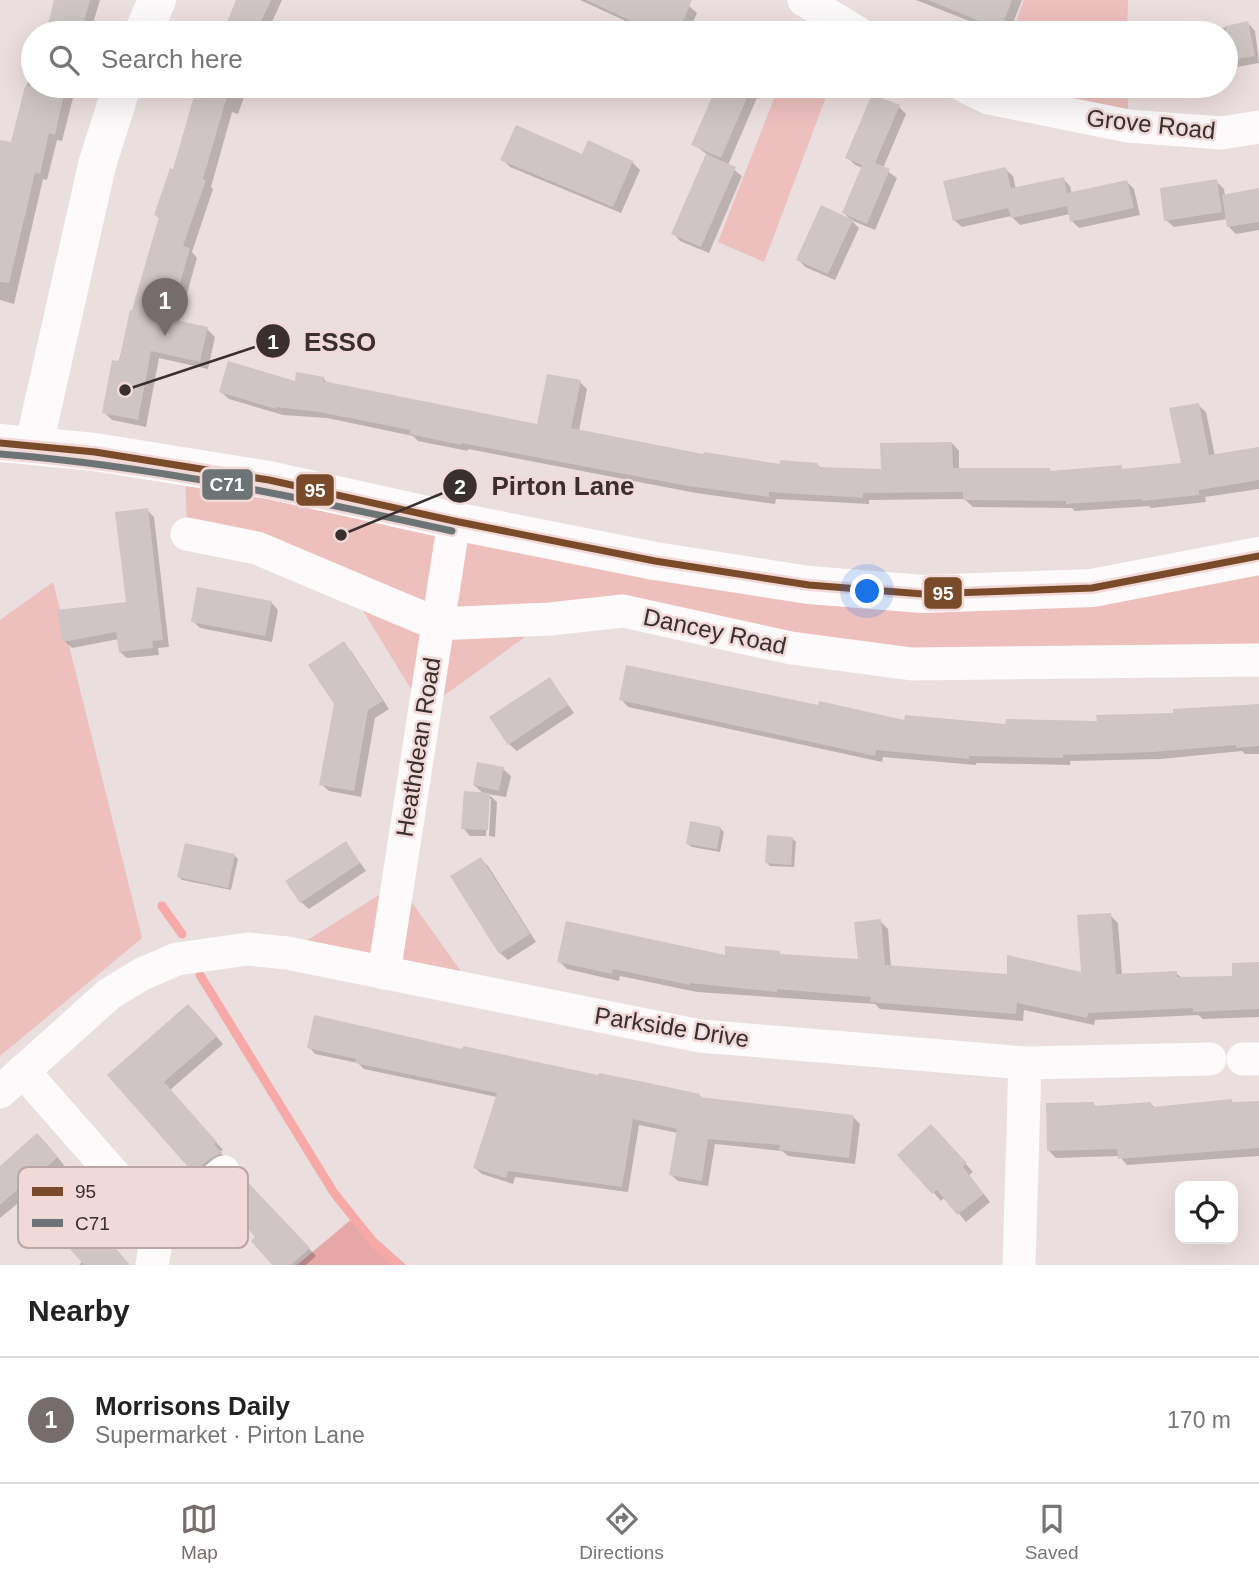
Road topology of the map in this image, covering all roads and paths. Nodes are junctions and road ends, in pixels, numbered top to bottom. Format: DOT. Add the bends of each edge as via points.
graph roads {
  1 [pos="157,0"];
  2 [pos="804,0"];
  3 [pos="148,21"];
  4 [pos="838,21"];
  5 [pos="118,98"];
  6 [pos="989,98"];
  7 [pos="1259,127"];
  8 [pos="17,444"];
  9 [pos="454,522"];
  10 [pos="187,534"];
  11 [pos="1259,556"];
  12 [pos="437,624"];
  13 [pos="1259,660"];
  14 [pos="384,973"];
  15 [pos="1210,1059"];
  16 [pos="1025,1063"];
  17 [pos="11,1082"];
  18 [pos="98,1167"];
  19 [pos="1019,1265"];
  1 -- 3 [label="main road"];
  2 -- 4 [label="street"];
  5 -- 8 [label="main road"];
  6 -- 7 [label="street, Grove Road" via="1128,126 1221,134"];
  8 -- 9 [label="main road" via="269,480"];
  9 -- 11 [label="main road" via="809,585 923,594 1092,588"];
  9 -- 12 [label="street, Heathdean Road"];
  10 -- 12 [label="street, Dancey Road" via="257,548"];
  12 -- 13 [label="street, Dancey Road" via="622,611 791,648 912,664"];
  12 -- 14 [label="street, Heathdean Road"];
  14 -- 16 [label="street, Parkside Drive" via="700,1036"];
  14 -- 17 [label="street, Parkside Drive" via="248,949 177,959 108,994"];
  15 -- 16 [label="street, Parkside Drive"];
  16 -- 19 [label="street"];
  17 -- 18 [label="street"];
}
